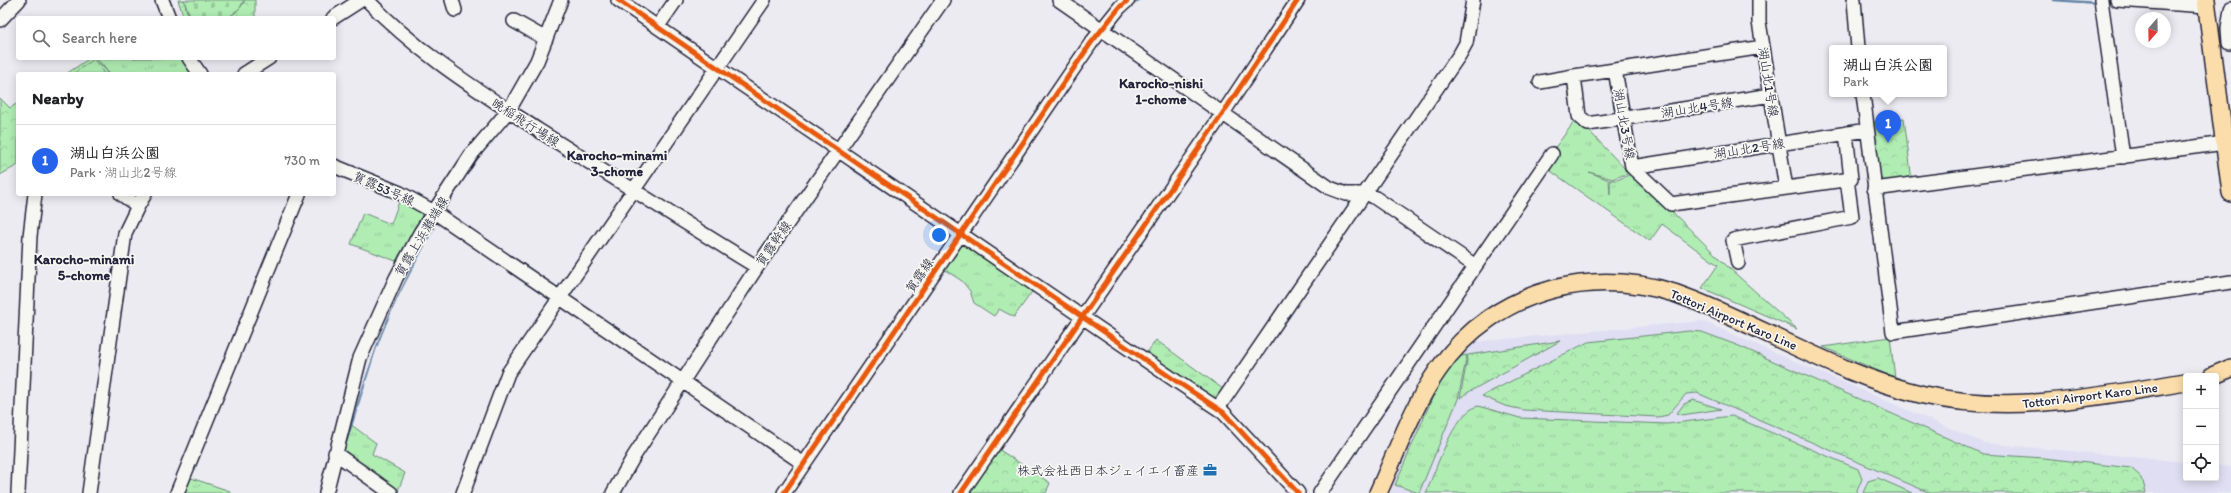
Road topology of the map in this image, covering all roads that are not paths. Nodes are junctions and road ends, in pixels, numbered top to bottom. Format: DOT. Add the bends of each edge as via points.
graph roads {
  1 [pos="19,0"];
  2 [pos="162,0"];
  3 [pos="361,0"];
  4 [pos="367,0"];
  5 [pos="560,0"];
  6 [pos="618,0"];
  7 [pos="676,0"];
  8 [pos="764,0"];
  9 [pos="943,0"];
  10 [pos="1059,0"];
  11 [pos="1128,0"];
  12 [pos="1298,0"];
  13 [pos="1473,0"];
  14 [pos="1759,0"];
  15 [pos="1854,0"];
  16 [pos="2101,0"];
  17 [pos="2117,0"];
  18 [pos="2207,3"];
  19 [pos="2231,9"];
  20 [pos="168,16"];
  21 [pos="336,16"];
  22 [pos="0,20"];
  23 [pos="514,21"];
  24 [pos="658,26"];
  25 [pos="1100,30"];
  26 [pos="546,39"];
  27 [pos="2224,43"];
  28 [pos="1858,45"];
  29 [pos="1764,47"];
  30 [pos="190,60"];
  31 [pos="266,60"];
  32 [pos="718,67"];
  33 [pos="1615,70"];
  34 [pos="199,72"];
  35 [pos="247,72"];
  36 [pos="1574,76"];
  37 [pos="1540,82"];
  38 [pos="1771,95"];
  39 [pos="1863,97"];
  40 [pos="2225,103"];
  41 [pos="509,110"];
  42 [pos="1223,113"];
  43 [pos="1624,119"];
  44 [pos="1867,130"];
  45 [pos="1846,133"];
  46 [pos="1780,142"];
  47 [pos="2225,143"];
  48 [pos="839,151"];
  49 [pos="1552,154"];
  50 [pos="2123,156"];
  51 [pos="336,167"];
  52 [pos="1632,167"];
  53 [pos="1847,179"];
  54 [pos="1786,188"];
  55 [pos="1874,188"];
  56 [pos="634,192"];
  57 [pos="2231,193"];
  58 [pos="1362,195"];
  59 [pos="35,196"];
  60 [pos="123,196"];
  61 [pos="144,196"];
  62 [pos="297,196"];
  63 [pos="138,206"];
  64 [pos="434,212"];
  65 [pos="961,233"];
  66 [pos="1738,263"];
  67 [pos="1474,265"];
  68 [pos="757,267"];
  69 [pos="2231,282"];
  70 [pos="560,299"];
  71 [pos="1083,316"];
  72 [pos="2231,368"];
  73 [pos="2219,373"];
  74 [pos="682,382"];
  75 [pos="2183,382"];
  76 [pos="1218,408"];
  77 [pos="335,453"];
  78 [pos="804,464"];
  79 [pos="18,493"];
  80 [pos="89,493"];
  81 [pos="177,493"];
  82 [pos="326,493"];
  83 [pos="391,493"];
  84 [pos="463,493"];
  85 [pos="613,493"];
  86 [pos="784,493"];
  87 [pos="961,493"];
  88 [pos="1298,493"];
  89 [pos="1320,493"];
  90 [pos="1378,493"];
  1 -- 22 [label="street"];
  2 -- 20 [label="street"];
  3 -- 21 [label="street"];
  4 -- 41 [label="street, 晩稲飛行場線" via="426,54"];
  5 -- 26 [label="street, 賀露上浜灘端線"];
  6 -- 24 [label="street"];
  7 -- 24 [label="street"];
  8 -- 32 [label="street"];
  9 -- 48 [label="street, 賀露幹線"];
  10 -- 25 [label="street"];
  11 -- 25 [label="street, 賀露線"];
  12 -- 42 [label="street"];
  13 -- 58 [label="street" via="1466,43 1460,54"];
  14 -- 29 [label="street, 湖山北1号線" via="1759,22"];
  15 -- 28 [label="street"];
  16 -- 50 [label="street"];
  17 -- 18 [label="street"];
  18 -- 27 [label="main road"];
  19 -- 27 [label="street"];
  23 -- 26 [label="street"];
  24 -- 32 [label="street"];
  25 -- 42 [label="street"];
  25 -- 65 [label="street, 賀露線"];
  26 -- 41 [label="street, 賀露上浜灘端線" via="537,61"];
  27 -- 40 [label="main road"];
  29 -- 33 [label="street, 湖山北3号線"];
  29 -- 38 [label="street, 湖山北1号線"];
  30 -- 34 [label="street"];
  31 -- 35 [label="street"];
  32 -- 48 [label="street"];
  32 -- 56 [label="street"];
  33 -- 36 [label="street"];
  33 -- 43 [label="street, 湖山北3号線"];
  36 -- 37 [label="street"];
  36 -- 43 [label="street, 湖山北4号線" via="1579,116 1588,124"];
  38 -- 43 [label="street, 湖山北4号線"];
  38 -- 46 [label="street, 湖山北1号線"];
  39 -- 44 [label="street"];
  40 -- 47 [label="main road"];
  41 -- 56 [label="street, 晩稲飛行場線"];
  41 -- 64 [label="street, 賀露上浜灘端線" via="471,155"];
  42 -- 58 [label="street" via="1330,188 1346,194"];
  42 -- 71 [label="street"];
  43 -- 52 [label="street, 湖山北3号線"];
  44 -- 45 [label="street, 湖山北2号線"];
  44 -- 55 [label="street"];
  45 -- 46 [label="street, 湖山北2号線"];
  45 -- 53 [label="street" via="1851,179"];
  46 -- 52 [label="street, 湖山北2号線"];
  46 -- 54 [label="street, 湖山北1号線"];
  47 -- 50 [label="street"];
  47 -- 57 [label="main road"];
  48 -- 65 [label="street"];
  48 -- 68 [label="street, 賀露幹線"];
  49 -- 67 [label="street"];
  50 -- 55 [label="street"];
  51 -- 64 [label="street, 賀露53号線" via="400,194"];
  52 -- 54 [label="street, 湖山北3号線" via="1671,204"];
  53 -- 54 [label="street, 湖山北3号線"];
  53 -- 66 [label="street" via="1852,216 1733,240"];
  55 -- 69 [label="street" via="1893,332"];
  56 -- 68 [label="street, 晩稲飛行場線"];
  56 -- 70 [label="street"];
  58 -- 67 [label="street" via="1374,197"];
  58 -- 76 [label="street"];
  59 -- 79 [label="street" via="30,236"];
  60 -- 63 [label="street"];
  61 -- 63 [label="street"];
  62 -- 81 [label="street"];
  63 -- 80 [label="street" via="127,228 122,256"];
  64 -- 70 [label="street, 賀露53号線"];
  64 -- 77 [label="street, 賀露上浜灘端線" via="396,278 360,358"];
  65 -- 71 [label="street"];
  65 -- 78 [label="street, 賀露線"];
  67 -- 89 [label="street"];
  68 -- 74 [label="street, 賀露幹線"];
  70 -- 74 [label="street, 賀露53号線"];
  70 -- 84 [label="street" via="508,373"];
  71 -- 76 [label="street"];
  71 -- 87 [label="street"];
  72 -- 73 [label="main road"];
  74 -- 78 [label="street, 賀露53号線"];
  74 -- 85 [label="street, 賀露幹線"];
  75 -- 90 [label="main road, Tottori Airport Karo Line" via="2040,403 1991,403 1946,399 1876,380 1664,289 1614,282 1582,283 1543,292 1502,310 1478,327 1458,346 1443,363 1423,394"];
  76 -- 88 [label="street"];
  77 -- 82 [label="street, 賀露上浜灘端線"];
  77 -- 83 [label="street"];
  78 -- 86 [label="street, 賀露線"];
}
